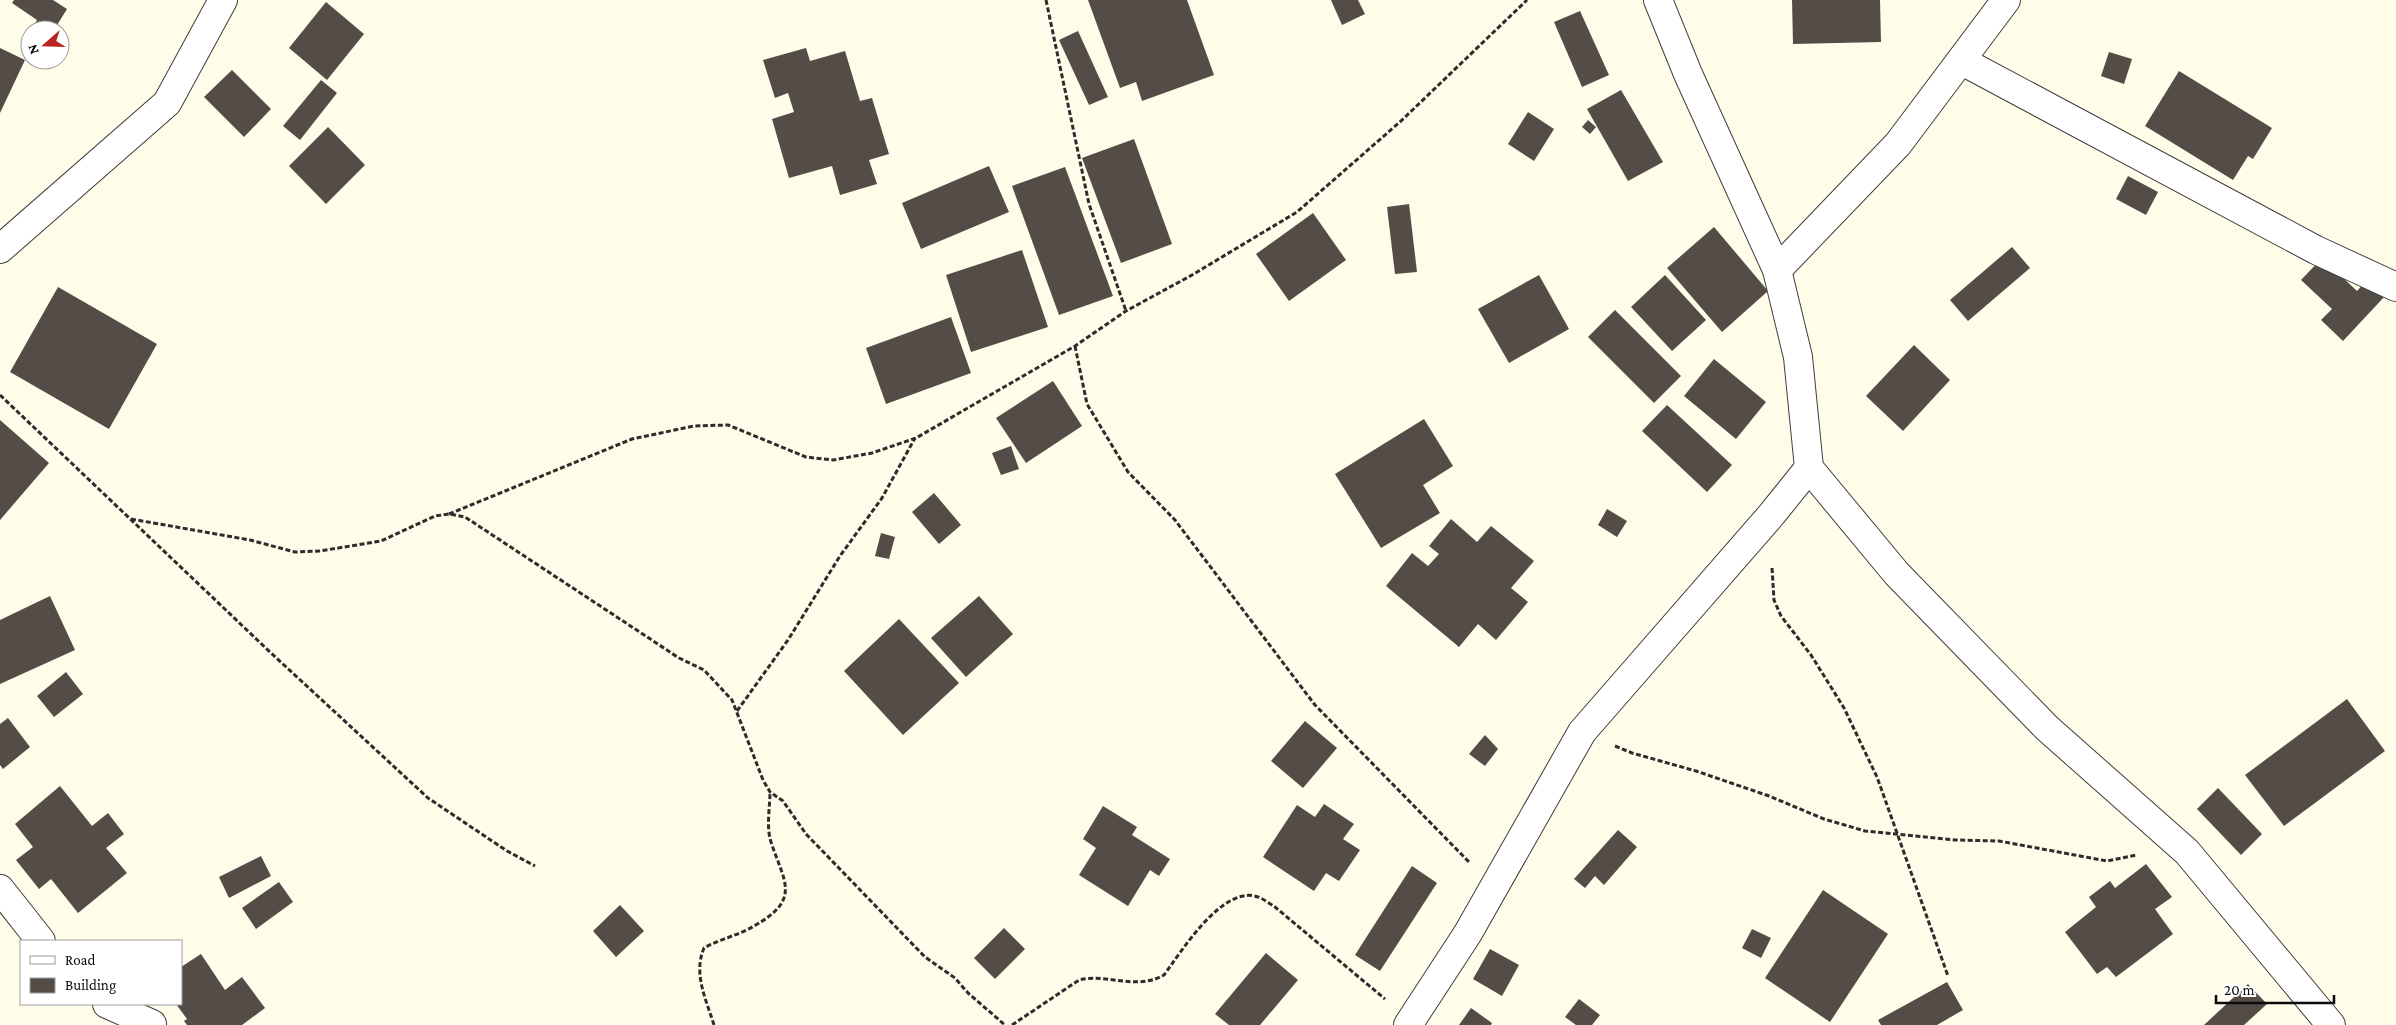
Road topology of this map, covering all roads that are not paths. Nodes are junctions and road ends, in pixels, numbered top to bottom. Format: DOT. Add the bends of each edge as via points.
graph roads {
  1 [pos="223,0"];
  2 [pos="1658,0"];
  3 [pos="2006,0"];
  4 [pos="1962,61"];
  5 [pos="0,249"];
  6 [pos="1778,270"];
  7 [pos="2396,287"];
  8 [pos="1809,468"];
  9 [pos="0,889"];
  10 [pos="40,940"];
  11 [pos="108,1005"];
  12 [pos="1409,1022"];
  13 [pos="152,1024"];
  14 [pos="2331,1025"];
  1 -- 5 [label="street" via="167,103"];
  2 -- 6 [label="street" via="1688,74"];
  3 -- 4 [label="street"];
  4 -- 6 [label="street" via="1898,144"];
  4 -- 7 [label="street" via="2316,250"];
  6 -- 8 [label="street" via="1798,357"];
  8 -- 12 [label="street" via="1582,732 1468,933"];
  8 -- 14 [label="street" via="1897,574 2046,728 2187,852"];
  9 -- 10 [label="street"];
  11 -- 13 [label="street"];
}
